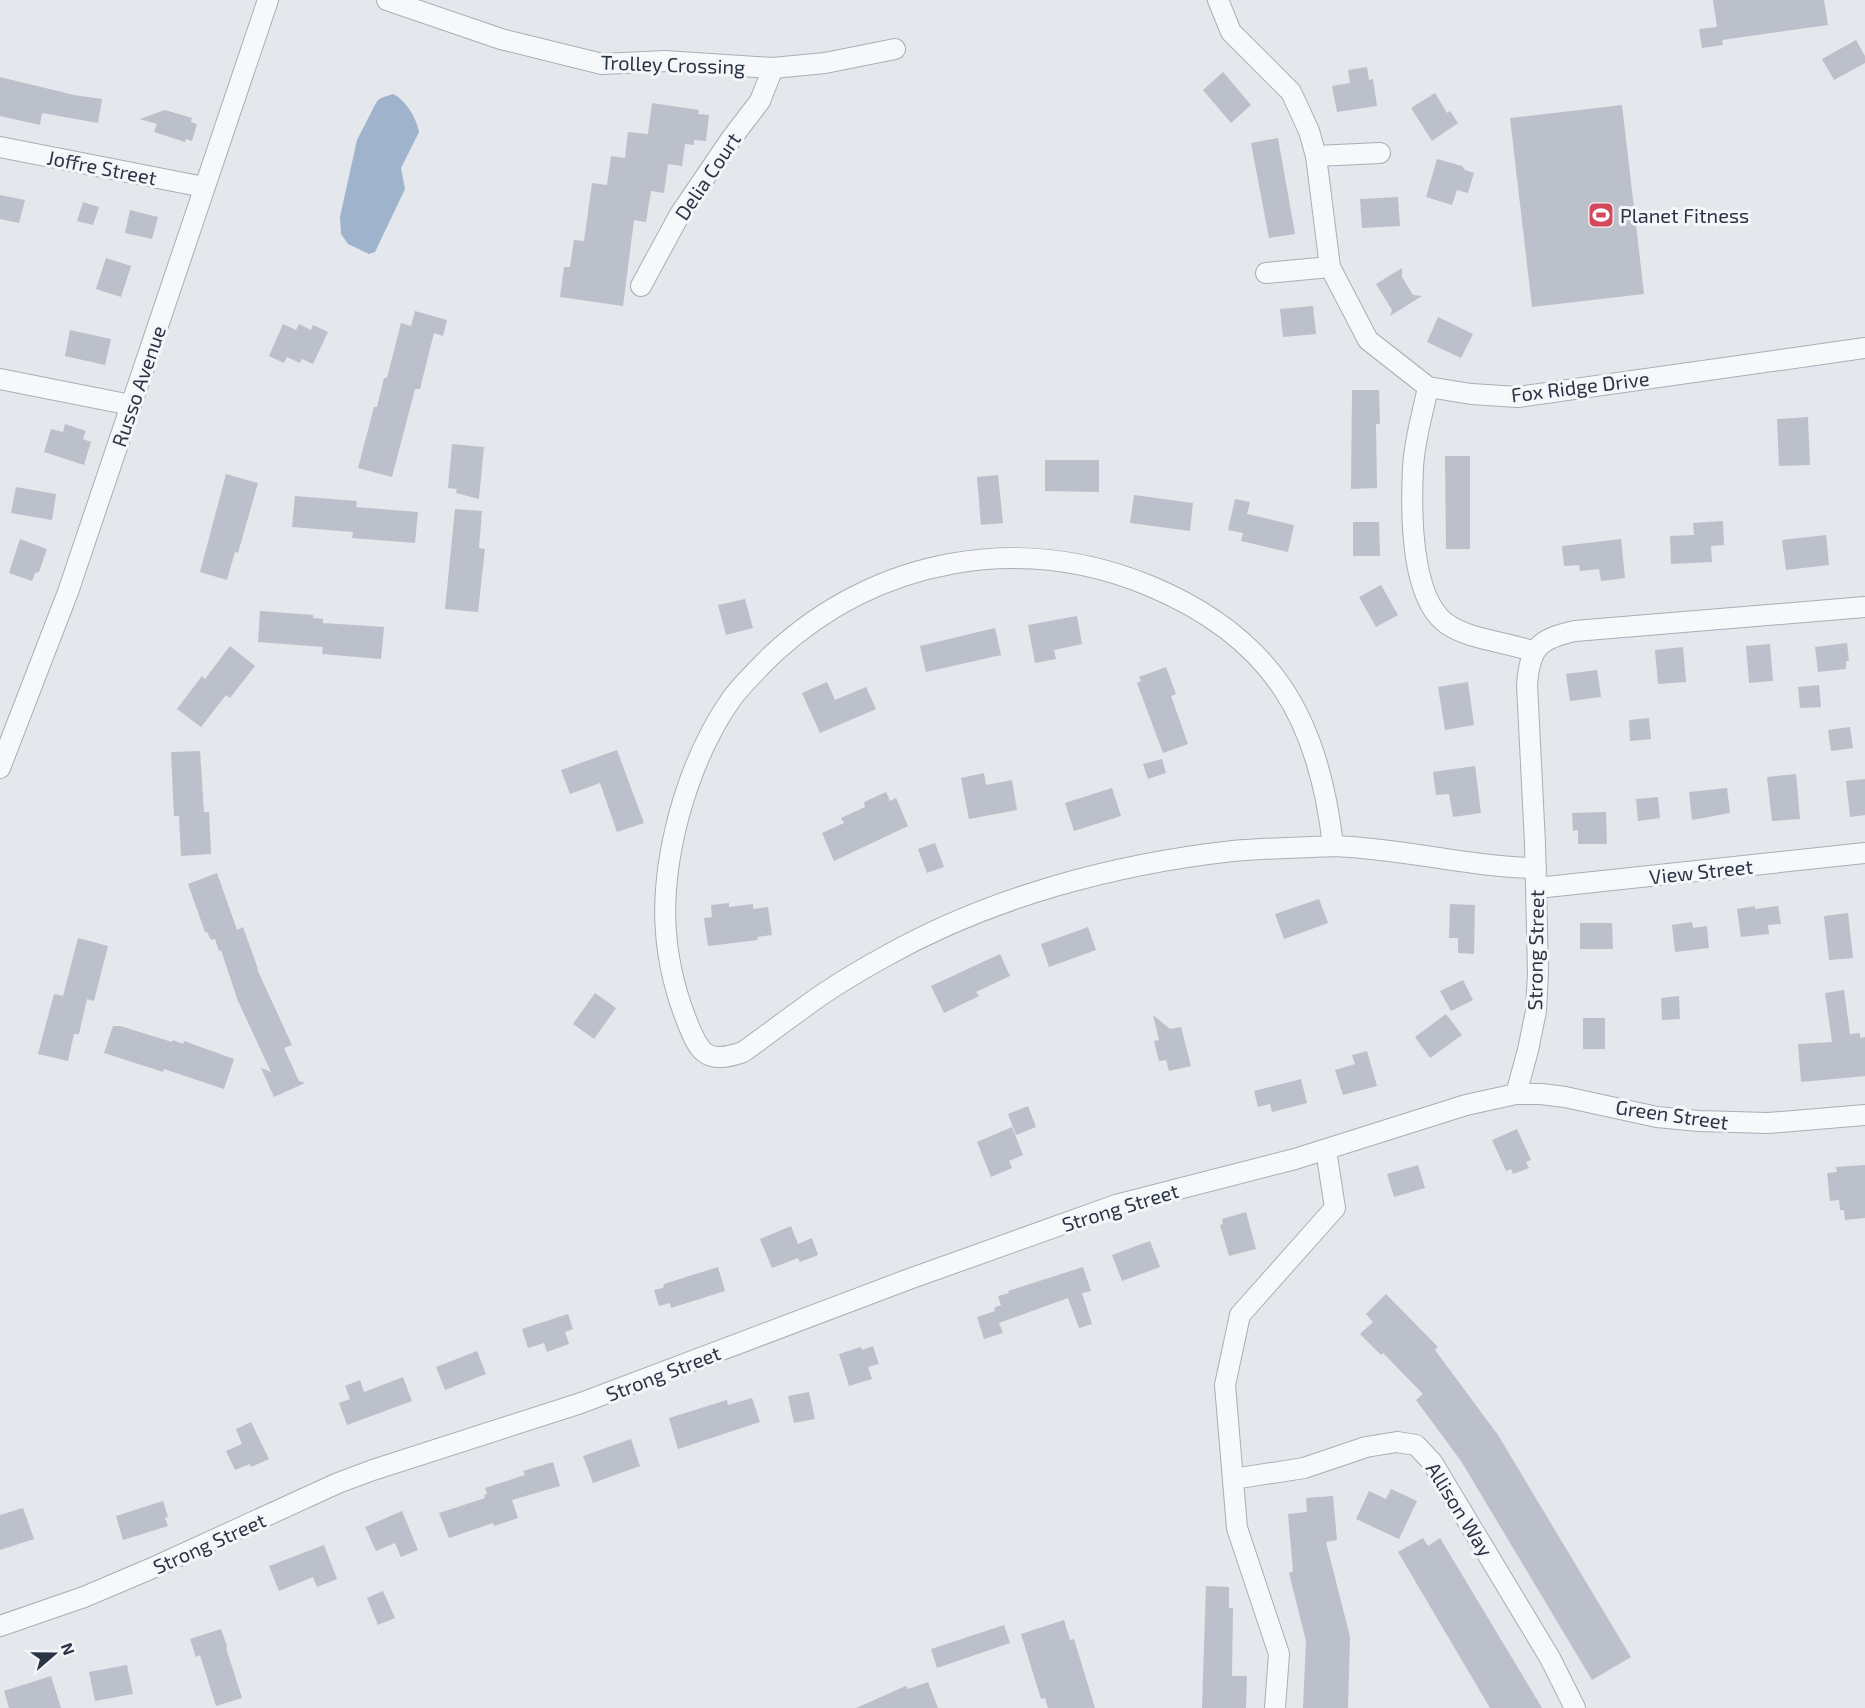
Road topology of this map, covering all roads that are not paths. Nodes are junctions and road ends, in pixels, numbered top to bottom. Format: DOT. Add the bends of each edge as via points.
graph roads {
  1 [pos="268,0"];
  2 [pos="387,0"];
  3 [pos="1218,0"];
  4 [pos="895,49"];
  5 [pos="773,68"];
  6 [pos="0,147"];
  7 [pos="1380,153"];
  8 [pos="1316,156"];
  9 [pos="204,187"];
  10 [pos="1330,267"];
  11 [pos="1266,273"];
  12 [pos="641,286"];
  13 [pos="1865,348"];
  14 [pos="0,379"];
  15 [pos="1428,387"];
  16 [pos="131,405"];
  17 [pos="1865,607"];
  18 [pos="1534,652"];
  19 [pos="0,768"];
  20 [pos="1333,846"];
  21 [pos="1865,853"];
  22 [pos="1536,878"];
  23 [pos="1516,1094"];
  24 [pos="1865,1115"];
  25 [pos="1326,1150"];
  26 [pos="1233,1479"];
  27 [pos="0,1626"];
  28 [pos="1275,1708"];
  29 [pos="1575,1708"];
  1 -- 9 [label="street, Russo Avenue"];
  2 -- 5 [label="street, Trolley Crossing" via="501,39 602,64 664,61"];
  3 -- 8 [label="street, Fox Ridge Drive" via="1231,32 1291,92"];
  4 -- 5 [label="street, Trolley Crossing" via="825,63"];
  5 -- 12 [label="street, Delia Court" via="760,101 680,214"];
  6 -- 9 [label="street, Joffre Street"];
  7 -- 8 [label="street"];
  8 -- 10 [label="street, Fox Ridge Drive"];
  9 -- 16 [label="street, Russo Avenue"];
  10 -- 11 [label="street"];
  10 -- 15 [label="street, Fox Ridge Drive" via="1368,340"];
  13 -- 15 [label="street, Fox Ridge Drive" via="1518,397"];
  14 -- 16 [label="street"];
  15 -- 18 [label="street" via="1413,466 1414,538 1419,574 1433,610 1463,633"];
  16 -- 19 [label="street, Russo Avenue" via="68,592"];
  17 -- 18 [label="street" via="1575,631 1553,636"];
  18 -- 22 [label="street, Strong Street" via="1527,685"];
  20 -- 20 [label="street, View Street" via="1321,769 1291,701 1272,671 1244,642 1166,593 1131,578 1092,567 1021,558 961,561 920,570 839,604 791,638 732,698 695,769 673,837 666,874 667,949 675,987 695,1043 710,1056 724,1059 743,1052 889,954 939,930 1053,886 1158,862 1233,851"];
  20 -- 22 [label="street, View Street" via="1488,864"];
  21 -- 22 [label="street, View Street"];
  22 -- 23 [label="street, Strong Street" via="1536,1011"];
  23 -- 24 [label="street, Green Street" via="1565,1097 1699,1122 1768,1123"];
  23 -- 25 [label="street, Strong Street"];
  25 -- 26 [label="street" via="1335,1208 1240,1315 1225,1385"];
  25 -- 27 [label="street, Strong Street" via="1116,1205 581,1404 373,1470 128,1578"];
  26 -- 28 [label="street" via="1237,1528 1279,1654"];
  26 -- 29 [label="street, Allison Way" via="1304,1468 1397,1442 1416,1445 1432,1462 1550,1658"];
}
